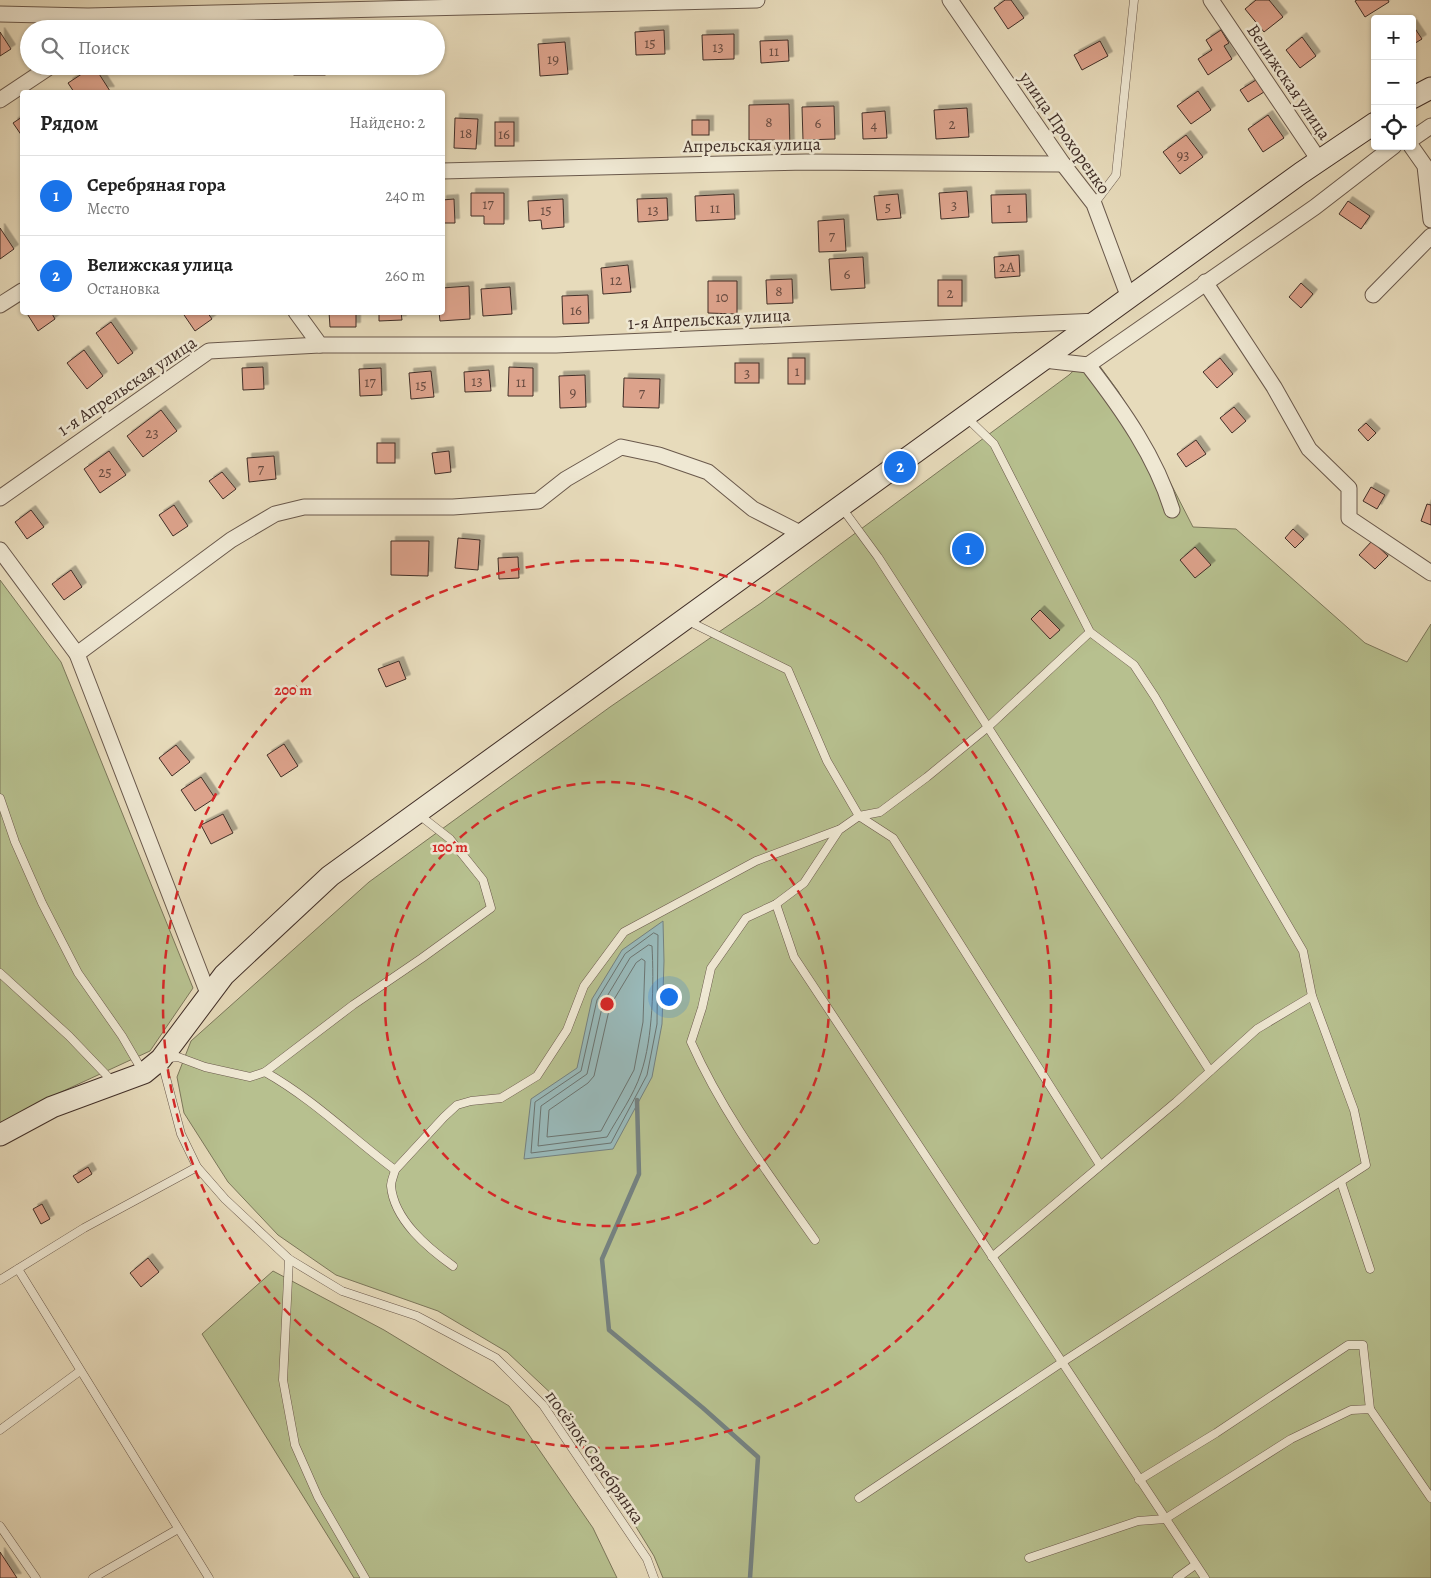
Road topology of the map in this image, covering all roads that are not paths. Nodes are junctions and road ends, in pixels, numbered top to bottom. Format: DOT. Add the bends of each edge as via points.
graph roads {
  1 [pos="757,0"];
  2 [pos="950,0"];
  3 [pos="1134,0"];
  4 [pos="1211,0"];
  5 [pos="0,14"];
  6 [pos="68,20"];
  7 [pos="152,20"];
  8 [pos="38,75"];
  9 [pos="1431,88"];
  10 [pos="1416,96"];
  11 [pos="0,100"];
  12 [pos="1371,126"];
  13 [pos="1431,126"];
  14 [pos="1416,137"];
  15 [pos="1389,150"];
  16 [pos="1414,150"];
  17 [pos="1319,160"];
  18 [pos="1063,164"];
  19 [pos="445,171"];
  20 [pos="1094,204"];
  21 [pos="1431,220"];
  22 [pos="1431,236"];
  23 [pos="1205,282"];
  24 [pos="20,292"];
  25 [pos="1373,296"];
  26 [pos="1129,298"];
  27 [pos="0,305"];
  28 [pos="298,315"];
  29 [pos="1098,320"];
  30 [pos="320,345"];
  31 [pos="1044,360"];
  32 [pos="1088,365"];
  33 [pos="965,417"];
  34 [pos="0,498"];
  35 [pos="841,506"];
  36 [pos="1172,510"];
  37 [pos="802,534"];
  38 [pos="0,550"];
  39 [pos="1431,573"];
  40 [pos="684,619"];
  41 [pos="1090,632"];
  42 [pos="77,654"];
  43 [pos="988,727"];
  44 [pos="0,798"];
  45 [pos="416,813"];
  46 [pos="859,816"];
  47 [pos="839,830"];
  48 [pos="776,904"];
  49 [pos="0,973"];
  50 [pos="209,996"];
  51 [pos="1312,996"];
  52 [pos="161,1059"];
  53 [pos="1210,1071"];
  54 [pos="265,1072"];
  55 [pos="144,1074"];
  56 [pos="115,1084"];
  57 [pos="0,1136"];
  58 [pos="1100,1165"];
  59 [pos="197,1167"];
  60 [pos="395,1170"];
  61 [pos="1341,1182"];
  62 [pos="815,1240"];
  63 [pos="992,1257"];
  64 [pos="289,1259"];
  65 [pos="453,1266"];
  66 [pos="18,1269"];
  67 [pos="1370,1269"];
  68 [pos="0,1280"];
  69 [pos="1062,1363"];
  70 [pos="80,1372"];
  71 [pos="1370,1409"];
  72 [pos="0,1430"];
  73 [pos="1139,1480"];
  74 [pos="859,1498"];
  75 [pos="1431,1498"];
  76 [pos="1165,1520"];
  77 [pos="0,1526"];
  78 [pos="178,1529"];
  79 [pos="1029,1558"];
  80 [pos="1196,1565"];
  81 [pos="36,1578"];
  82 [pos="93,1578"];
  83 [pos="209,1578"];
  84 [pos="365,1578"];
  85 [pos="654,1578"];
  86 [pos="1177,1578"];
  87 [pos="1205,1578"];
  1 -- 7 [label="street"];
  2 -- 18 [label="street, улица Прохоренко"];
  3 -- 20 [label="lane" via="1116,175"];
  4 -- 17 [label="street, Велижская улица"];
  5 -- 6 [label="street"];
  8 -- 11 [label="street"];
  9 -- 10 [label="street"];
  12 -- 17 [label="street"];
  13 -- 14 [label="street"];
  15 -- 23 [label="street" via="1315,207"];
  16 -- 21 [label="street" via="1425,166"];
  17 -- 26 [label="street"];
  18 -- 19 [label="street, Апрельская улица" via="806,162"];
  18 -- 20 [label="street, улица Прохоренко"];
  20 -- 26 [label="street, улица Прохоренко"];
  22 -- 25 [label="street"];
  23 -- 32 [label="street"];
  23 -- 39 [label="street" via="1274,387 1309,449 1349,488 1349,518"];
  24 -- 27 [label="street"];
  26 -- 29 [label="street"];
  28 -- 30 [label="street"];
  29 -- 30 [label="street, 1-я Апрельская улица" via="556,345"];
  29 -- 31 [label="street"];
  30 -- 34 [label="street, 1-я Апрельская улица" via="209,351"];
  31 -- 32 [label="street"];
  31 -- 33 [label="street"];
  32 -- 36 [label="street" via="1117,402 1164,483"];
  33 -- 35 [label="street"];
  33 -- 41 [label="lane" via="994,444"];
  35 -- 37 [label="street"];
  35 -- 43 [label="lane" via="878,557"];
  37 -- 40 [label="street"];
  37 -- 42 [label="street" via="752,509 708,472 659,455 621,447 566,479 538,500 453,508 304,507 275,514 231,540"];
  38 -- 42 [label="street"];
  40 -- 45 [label="street"];
  40 -- 46 [label="lane" via="788,670 827,761"];
  41 -- 43 [label="lane"];
  41 -- 51 [label="lane" via="1134,665 1155,697 1303,951"];
  42 -- 50 [label="street"];
  43 -- 46 [label="lane" via="880,812"];
  43 -- 53 [label="lane"];
  44 -- 55 [label="lane" via="42,903 78,973"];
  45 -- 50 [label="street" via="330,876 224,975"];
  45 -- 54 [label="lane" via="450,839 484,880 491,908 353,1004"];
  46 -- 47 [label="lane"];
  46 -- 58 [label="lane" via="893,838"];
  47 -- 48 [label="lane" via="804,883"];
  47 -- 60 [label="lane" via="756,861 624,932 584,986 567,1030 537,1076 502,1098 458,1105"];
  48 -- 62 [label="lane" via="746,918 711,968 691,1042 705,1075 736,1128"];
  48 -- 63 [label="lane" via="794,957"];
  49 -- 56 [label="lane" via="69,1036"];
  50 -- 52 [label="street"];
  51 -- 53 [label="lane" via="1257,1029"];
  51 -- 61 [label="lane" via="1354,1110 1366,1166"];
  52 -- 54 [label="lane" via="178,1057 250,1077"];
  52 -- 55 [label="street"];
  52 -- 59 [label="lane, посёлок Серебрянка" via="181,1134"];
  53 -- 58 [label="lane"];
  54 -- 60 [label="lane" via="295,1089"];
  55 -- 56 [label="street"];
  56 -- 57 [label="street" via="52,1107"];
  58 -- 63 [label="lane"];
  59 -- 64 [label="lane, посёлок Серебрянка" via="225,1199"];
  59 -- 66 [label="lane" via="84,1228"];
  60 -- 65 [label="lane" via="391,1185 399,1209 418,1239"];
  61 -- 67 [label="lane"];
  61 -- 69 [label="lane"];
  63 -- 69 [label="lane"];
  64 -- 84 [label="lane" via="283,1380 295,1445 318,1497"];
  64 -- 85 [label="lane, посёлок Серебрянка" via="342,1291 417,1316 496,1358 543,1405 647,1559"];
  66 -- 68 [label="lane"];
  66 -- 70 [label="lane"];
  69 -- 73 [label="lane"];
  69 -- 74 [label="lane"];
  70 -- 72 [label="lane"];
  70 -- 78 [label="lane"];
  71 -- 73 [label="lane" via="1363,1345 1348,1345"];
  71 -- 75 [label="lane"];
  71 -- 76 [label="lane" via="1351,1410 1291,1439"];
  73 -- 76 [label="lane"];
  76 -- 79 [label="lane" via="1138,1521"];
  76 -- 80 [label="lane"];
  77 -- 81 [label="lane"];
  78 -- 82 [label="lane"];
  78 -- 83 [label="lane"];
  80 -- 86 [label="lane"];
  80 -- 87 [label="lane"];
}
